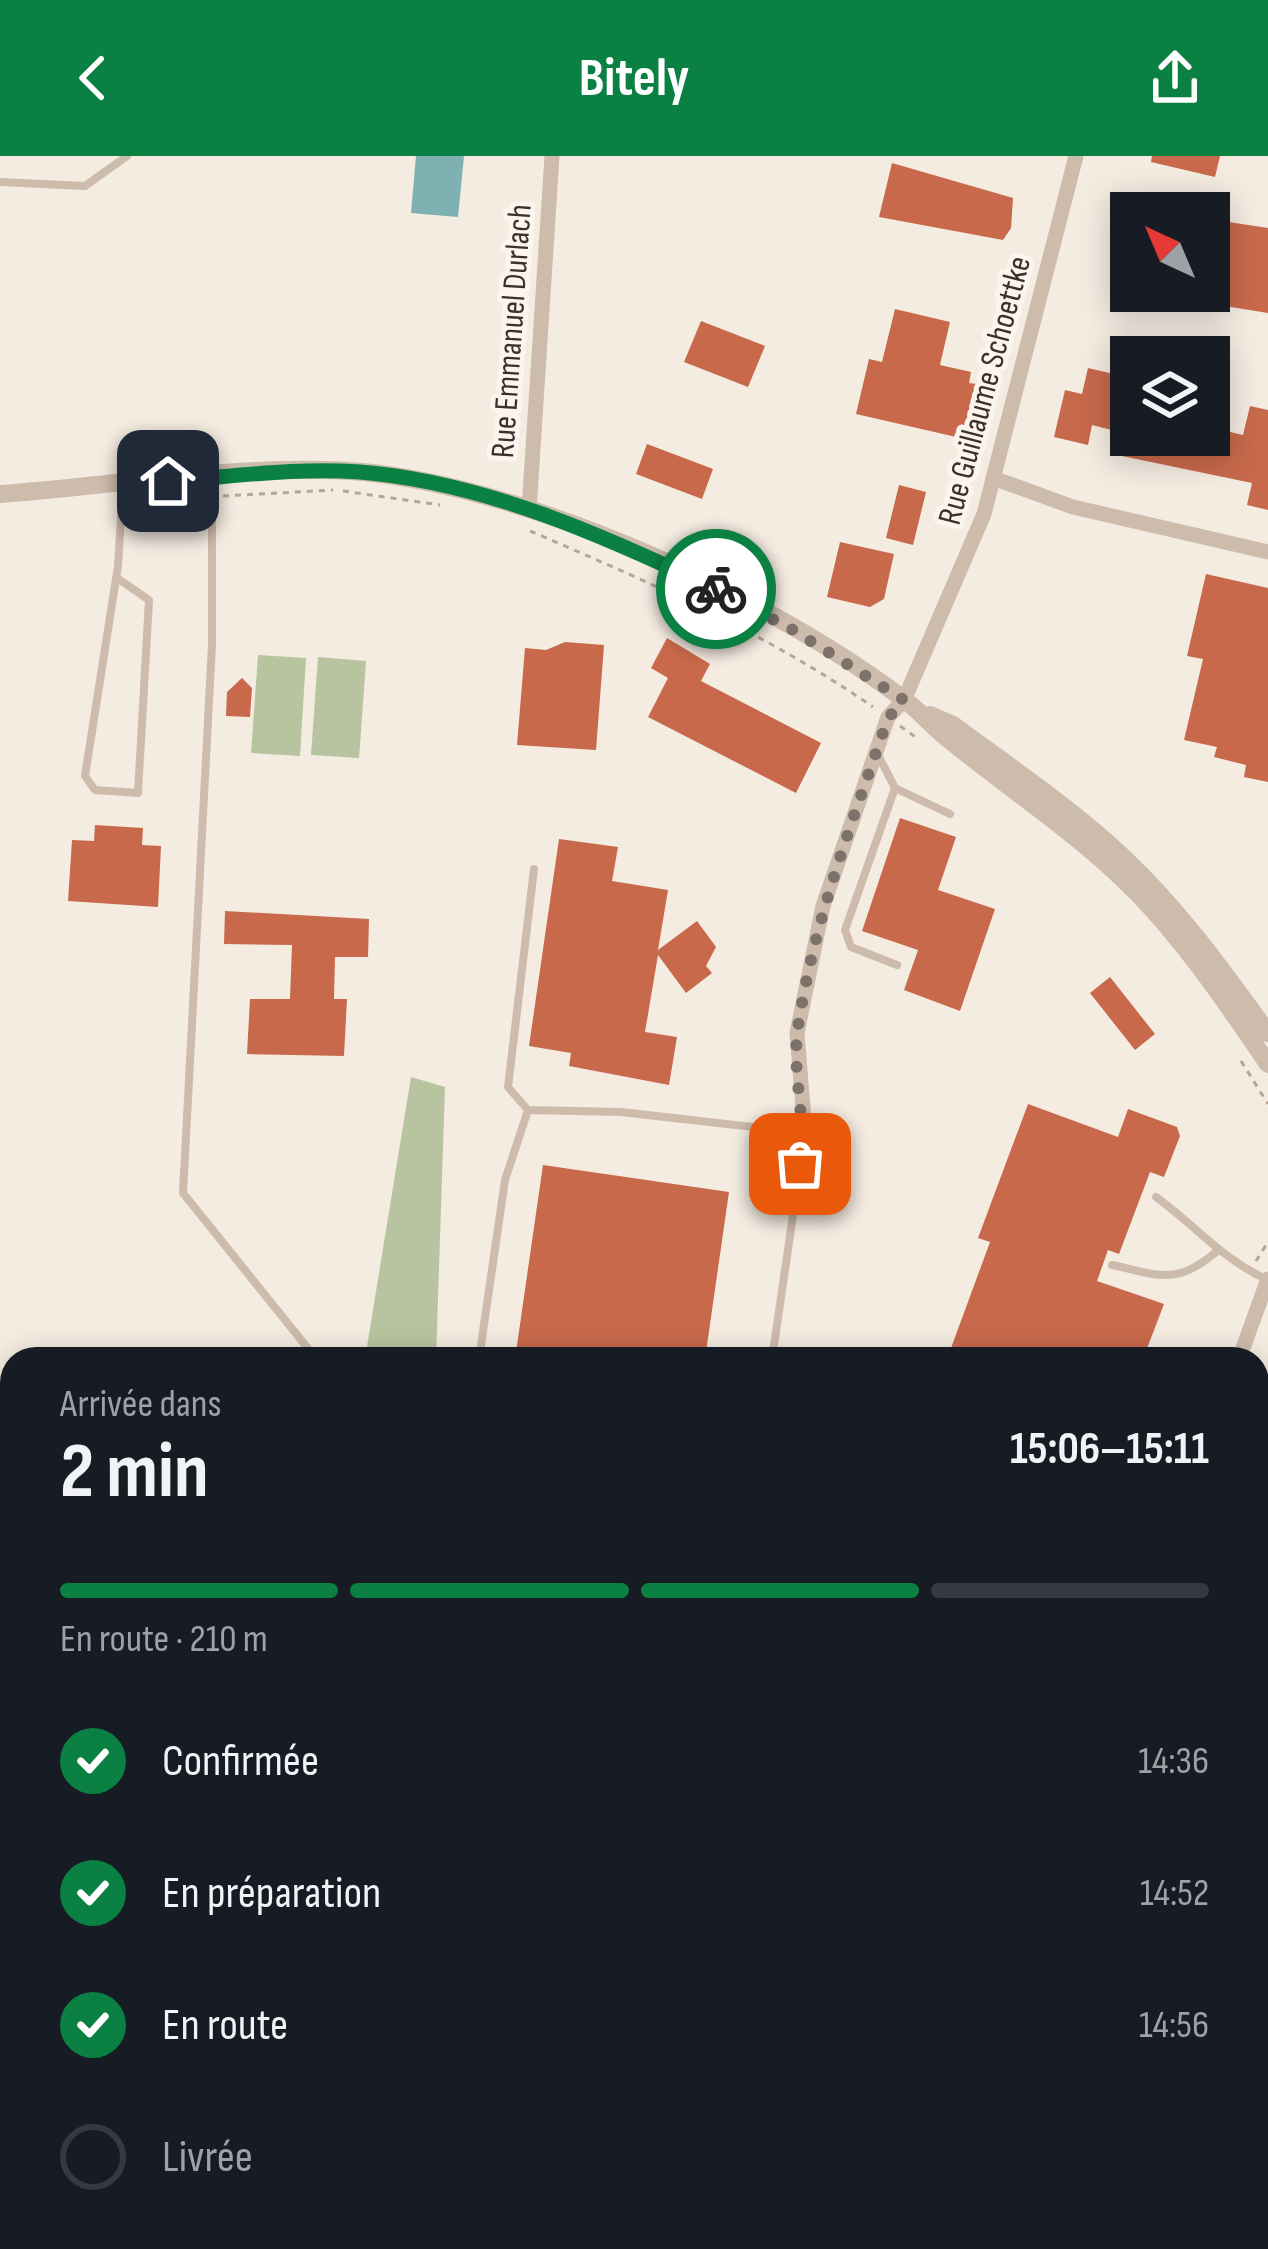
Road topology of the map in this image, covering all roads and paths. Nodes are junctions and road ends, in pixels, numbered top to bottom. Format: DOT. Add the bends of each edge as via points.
graph roads {
  1 [pos="127,156"];
  2 [pos="552,156"];
  3 [pos="1076,156"];
  4 [pos="0,182"];
  5 [pos="993,478"];
  6 [pos="213,487"];
  7 [pos="123,493"];
  8 [pos="0,494"];
  9 [pos="444,506"];
  10 [pos="527,519"];
  11 [pos="1268,552"];
  12 [pos="116,578"];
  13 [pos="909,704"];
  14 [pos="888,718"];
  15 [pos="922,742"];
  16 [pos="876,752"];
  17 [pos="895,788"];
  18 [pos="950,814"];
  19 [pos="534,869"];
  20 [pos="897,965"];
  21 [pos="1268,1034"];
  22 [pos="1242,1046"];
  23 [pos="1268,1064"];
  24 [pos="1268,1104"];
  25 [pos="528,1110"];
  26 [pos="805,1133"];
  27 [pos="1156,1197"];
  28 [pos="1216,1252"];
  29 [pos="1112,1264"];
  30 [pos="1268,1280"];
  31 [pos="307,1347"];
  32 [pos="481,1347"];
  33 [pos="774,1347"];
  34 [pos="1243,1347"];
  1 -- 4 [label="lane" via="85,186"];
  2 -- 10 [label="street, Rue Emmanuel Durlach"];
  3 -- 5 [label="street, Rue Guillaume Schoettke"];
  5 -- 11 [label="street" via="1073,507"];
  5 -- 13 [label="street, Rue Guillaume Schoettke"];
  6 -- 7 [label="street"];
  6 -- 7 [label="path"];
  6 -- 9 [label="path" via="334,490"];
  6 -- 10 [label="street" via="361,472"];
  6 -- 31 [label="lane" via="183,1193"];
  7 -- 8 [label="street"];
  7 -- 12 [label="lane"];
  10 -- 13 [label="street" via="716,589"];
  10 -- 14 [label="path" via="758,636"];
  12 -- 12 [label="lane" via="85,776 95,790 138,793 149,600"];
  13 -- 14 [label="street, Rue Guillaume Schoettke"];
  13 -- 21 [label="street" via="952,724 1123,857 1202,942"];
  13 -- 23 [label="street" via="1028,795 1153,910"];
  14 -- 15 [label="path"];
  14 -- 16 [label="street"];
  16 -- 17 [label="lane"];
  16 -- 26 [label="street" via="823,905 796,1033"];
  17 -- 18 [label="lane"];
  17 -- 20 [label="lane" via="845,930 851,947"];
  19 -- 25 [label="lane" via="508,1088"];
  22 -- 24 [label="path" via="1241,1064"];
  25 -- 26 [label="lane"];
  25 -- 32 [label="lane" via="505,1180"];
  26 -- 33 [label="lane"];
  27 -- 28 [label="lane" via="1208,1234"];
  28 -- 29 [label="lane" via="1191,1273 1169,1277"];
  28 -- 30 [label="lane"];
  30 -- 34 [label="street"];
}
